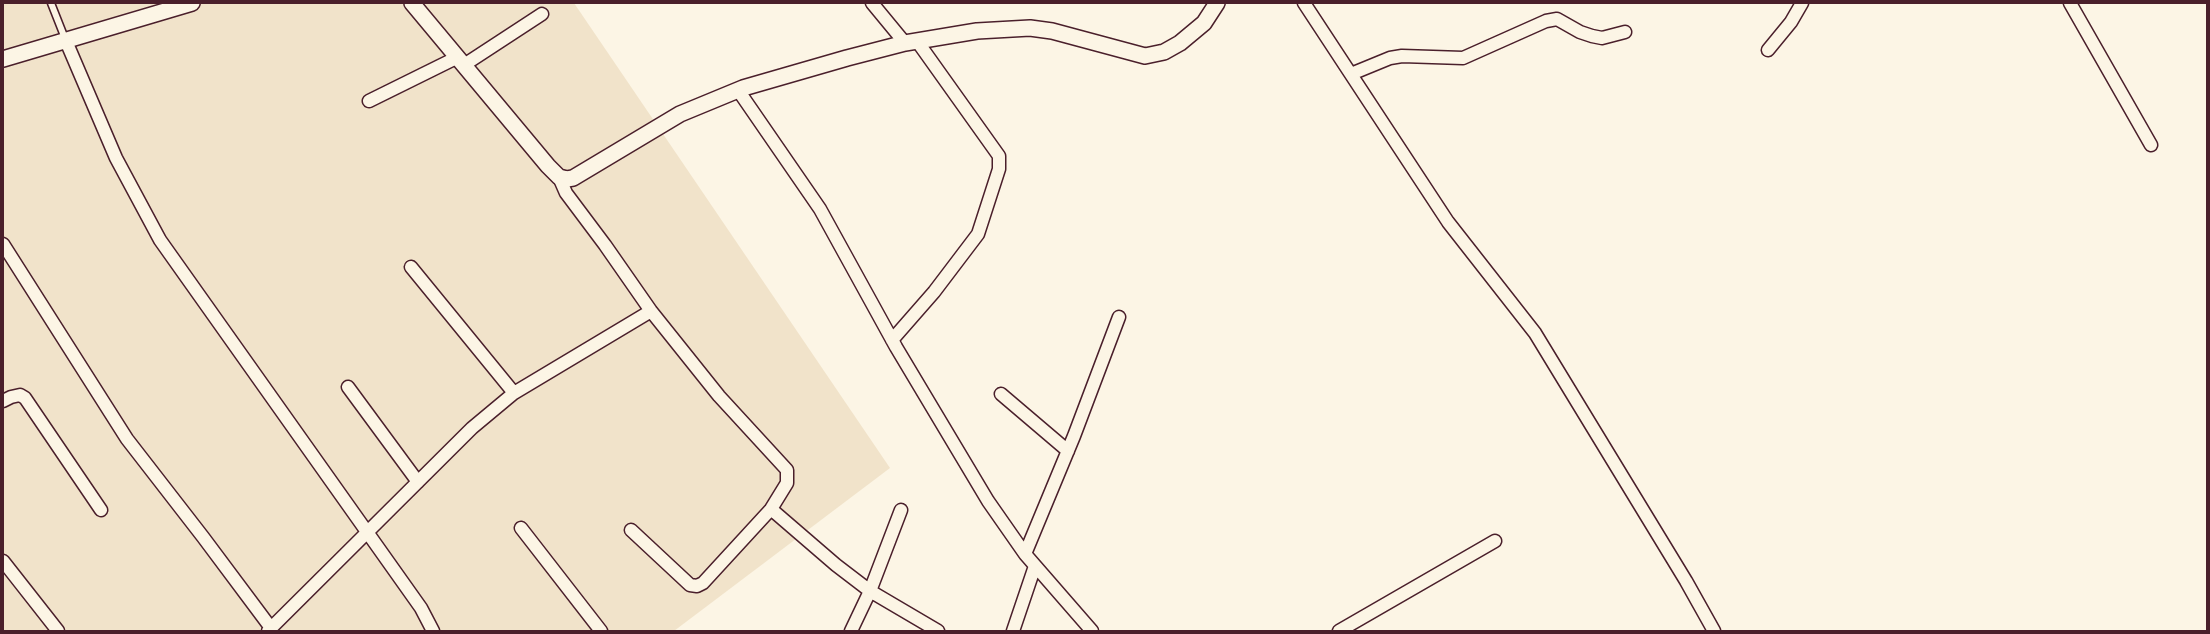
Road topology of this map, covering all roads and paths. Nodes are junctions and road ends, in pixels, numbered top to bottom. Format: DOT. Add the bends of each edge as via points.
graph roads {
  1 [pos="51,3"];
  2 [pos="192,3"];
  3 [pos="412,3"];
  4 [pos="872,3"];
  5 [pos="1217,3"];
  6 [pos="1304,3"];
  7 [pos="1802,3"];
  8 [pos="2070,3"];
  9 [pos="542,14"];
  10 [pos="1625,32"];
  11 [pos="66,41"];
  12 [pos="911,42"];
  13 [pos="1768,50"];
  14 [pos="3,59"];
  15 [pos="461,61"];
  16 [pos="1351,74"];
  17 [pos="738,90"];
  18 [pos="370,101"];
  19 [pos="2150,144"];
  20 [pos="559,177"];
  21 [pos="3,244"];
  22 [pos="411,267"];
  23 [pos="651,312"];
  24 [pos="1118,317"];
  25 [pos="892,340"];
  26 [pos="348,387"];
  27 [pos="514,393"];
  28 [pos="1001,394"];
  29 [pos="3,401"];
  30 [pos="1068,451"];
  31 [pos="418,482"];
  32 [pos="101,510"];
  33 [pos="771,510"];
  34 [pos="901,510"];
  35 [pos="521,528"];
  36 [pos="631,530"];
  37 [pos="368,534"];
  38 [pos="1495,541"];
  39 [pos="1025,554"];
  40 [pos="3,561"];
  41 [pos="1035,566"];
  42 [pos="870,591"];
  43 [pos="269,630"];
  44 [pos="58,631"];
  45 [pos="433,631"];
  46 [pos="601,631"];
  47 [pos="851,631"];
  48 [pos="938,631"];
  49 [pos="1013,631"];
  50 [pos="1092,631"];
  51 [pos="1339,631"];
  52 [pos="1714,631"];
  1 -- 11 [label="lane"];
  2 -- 11 [label="street"];
  3 -- 15 [label="street"];
  4 -- 12 [label="street"];
  5 -- 12 [label="street" via="1204,23 1180,43 1164,52 1145,56 1052,31 1030,28 977,31"];
  6 -- 16 [label="street"];
  7 -- 13 [label="street" via="1791,22"];
  8 -- 19 [label="street"];
  9 -- 15 [label="street"];
  10 -- 16 [label="street" via="1602,38 1580,32 1557,19 1546,21 1462,58 1402,56 1390,58"];
  11 -- 14 [label="street"];
  11 -- 37 [label="street" via="116,158 160,240"];
  12 -- 17 [label="street"];
  12 -- 25 [label="street" via="999,156 999,169 978,234 934,292"];
  15 -- 18 [label="street"];
  15 -- 20 [label="street"];
  16 -- 52 [label="street" via="1448,222 1535,333"];
  17 -- 20 [label="street" via="680,114 574,178"];
  17 -- 25 [label="street" via="820,209"];
  20 -- 23 [label="street" via="566,193"];
  21 -- 43 [label="street" via="127,439"];
  22 -- 27 [label="street"];
  23 -- 27 [label="street"];
  23 -- 33 [label="street" via="719,396 787,470 787,483"];
  24 -- 30 [label="street"];
  25 -- 39 [label="street" via="988,501"];
  26 -- 31 [label="street"];
  27 -- 31 [label="street" via="472,428"];
  28 -- 30 [label="street"];
  29 -- 32 [label="street" via="16,396 25,398"];
  30 -- 39 [label="street"];
  31 -- 37 [label="street"];
  33 -- 36 [label="street" via="703,583 697,586 690,585"];
  33 -- 42 [label="street"];
  34 -- 42 [label="street"];
  35 -- 46 [label="street"];
  37 -- 43 [label="street"];
  37 -- 45 [label="street" via="421,608"];
  38 -- 51 [label="street"];
  39 -- 41 [label="street"];
  40 -- 44 [label="street"];
  41 -- 49 [label="street"];
  41 -- 50 [label="street"];
  42 -- 47 [label="street"];
  42 -- 48 [label="street"];
}
